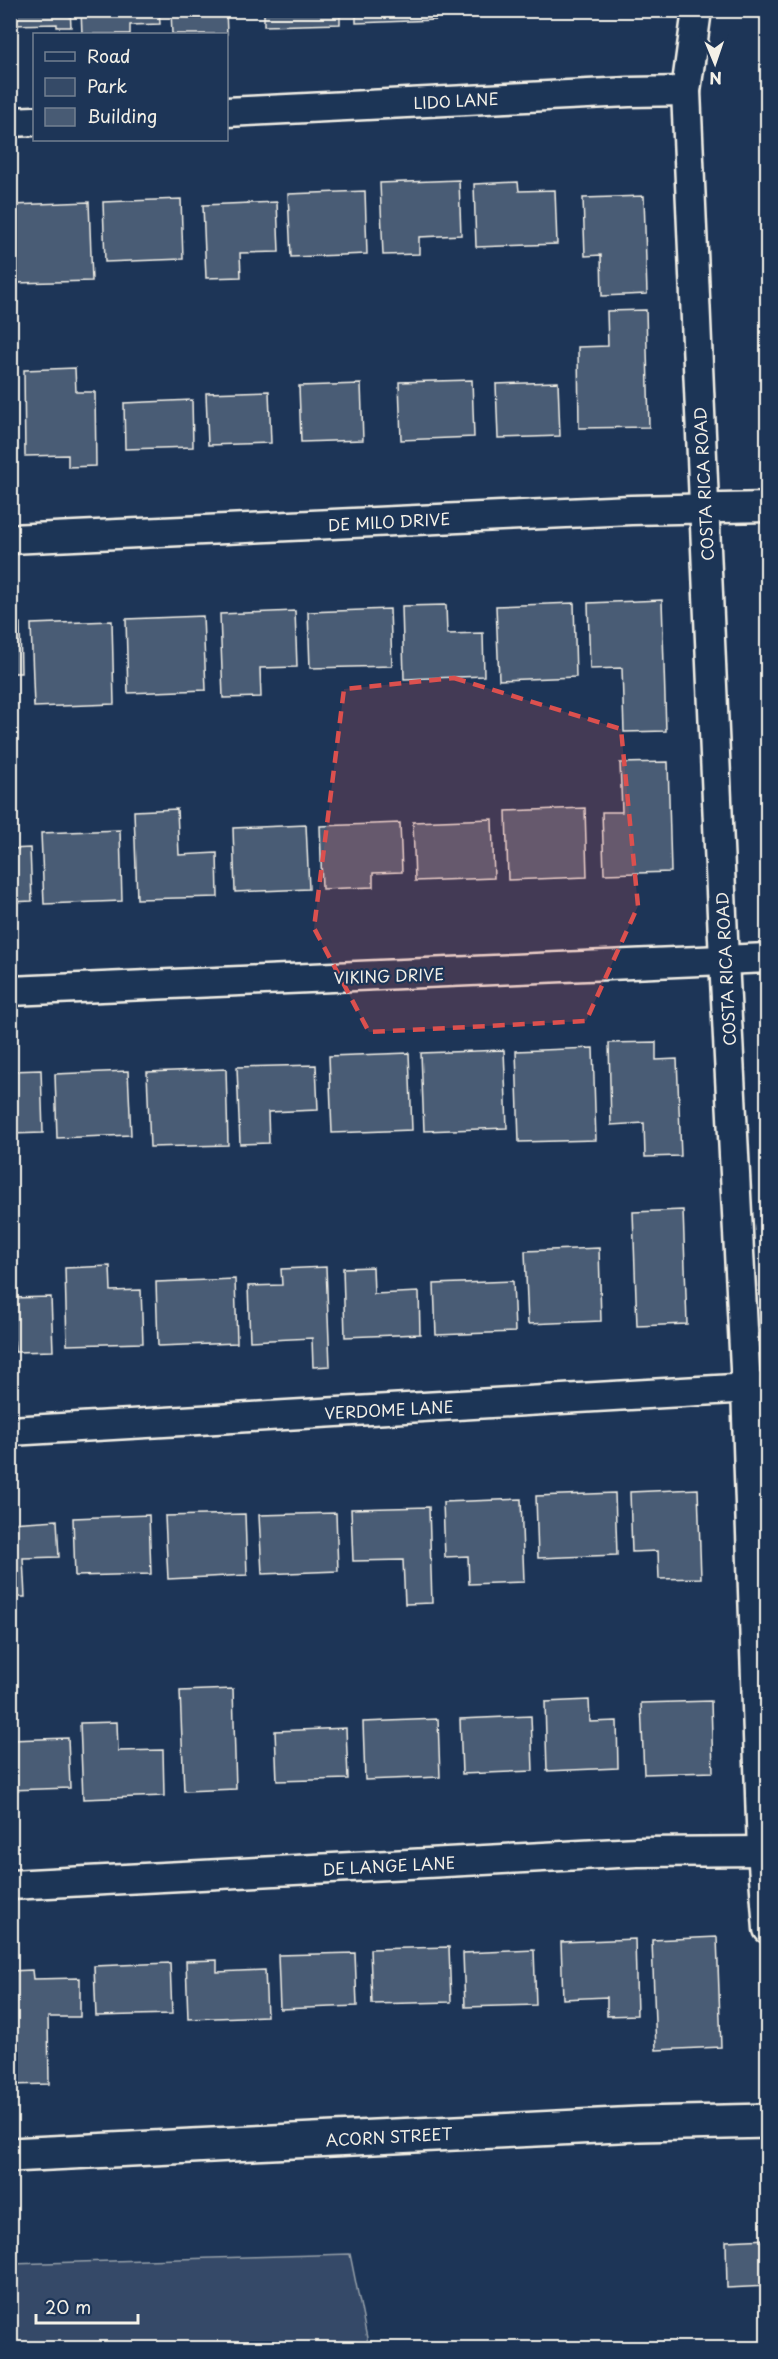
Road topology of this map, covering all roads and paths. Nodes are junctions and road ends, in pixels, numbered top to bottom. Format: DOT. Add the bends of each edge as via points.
graph roads {
  1 [pos="697,10"];
  2 [pos="686,91"];
  3 [pos="228,111"];
  4 [pos="33,121"];
  5 [pos="10,122"];
  6 [pos="768,507"];
  7 [pos="704,510"];
  8 [pos="10,539"];
  9 [pos="768,958"];
  10 [pos="724,960"];
  11 [pos="10,991"];
  12 [pos="757,1388"];
  13 [pos="10,1431"];
  14 [pos="765,1851"];
  15 [pos="10,1886"];
  16 [pos="768,1929"];
  17 [pos="768,2121"];
  18 [pos="10,2155"];
  1 -- 2 [label="street, COSTA RICA ROAD"];
  2 -- 3 [label="street, LIDO LANE"];
  2 -- 7 [label="street, COSTA RICA ROAD"];
  4 -- 5 [label="street"];
  6 -- 7 [label="street, DE MILO DRIVE"];
  7 -- 8 [label="street, DE MILO DRIVE" via="631,510"];
  7 -- 10 [label="street, COSTA RICA ROAD"];
  9 -- 10 [label="street, VIKING DRIVE"];
  10 -- 11 [label="street, VIKING DRIVE"];
  10 -- 12 [label="street, COSTA RICA ROAD"];
  12 -- 13 [label="street, VERDOME LANE"];
  12 -- 14 [label="street, COSTA RICA ROAD"];
  14 -- 15 [label="street, DE LANGE LANE" via="638,1852"];
  14 -- 16 [label="street, COSTA RICA ROAD"];
  17 -- 18 [label="street, ACORN STREET"];
}
